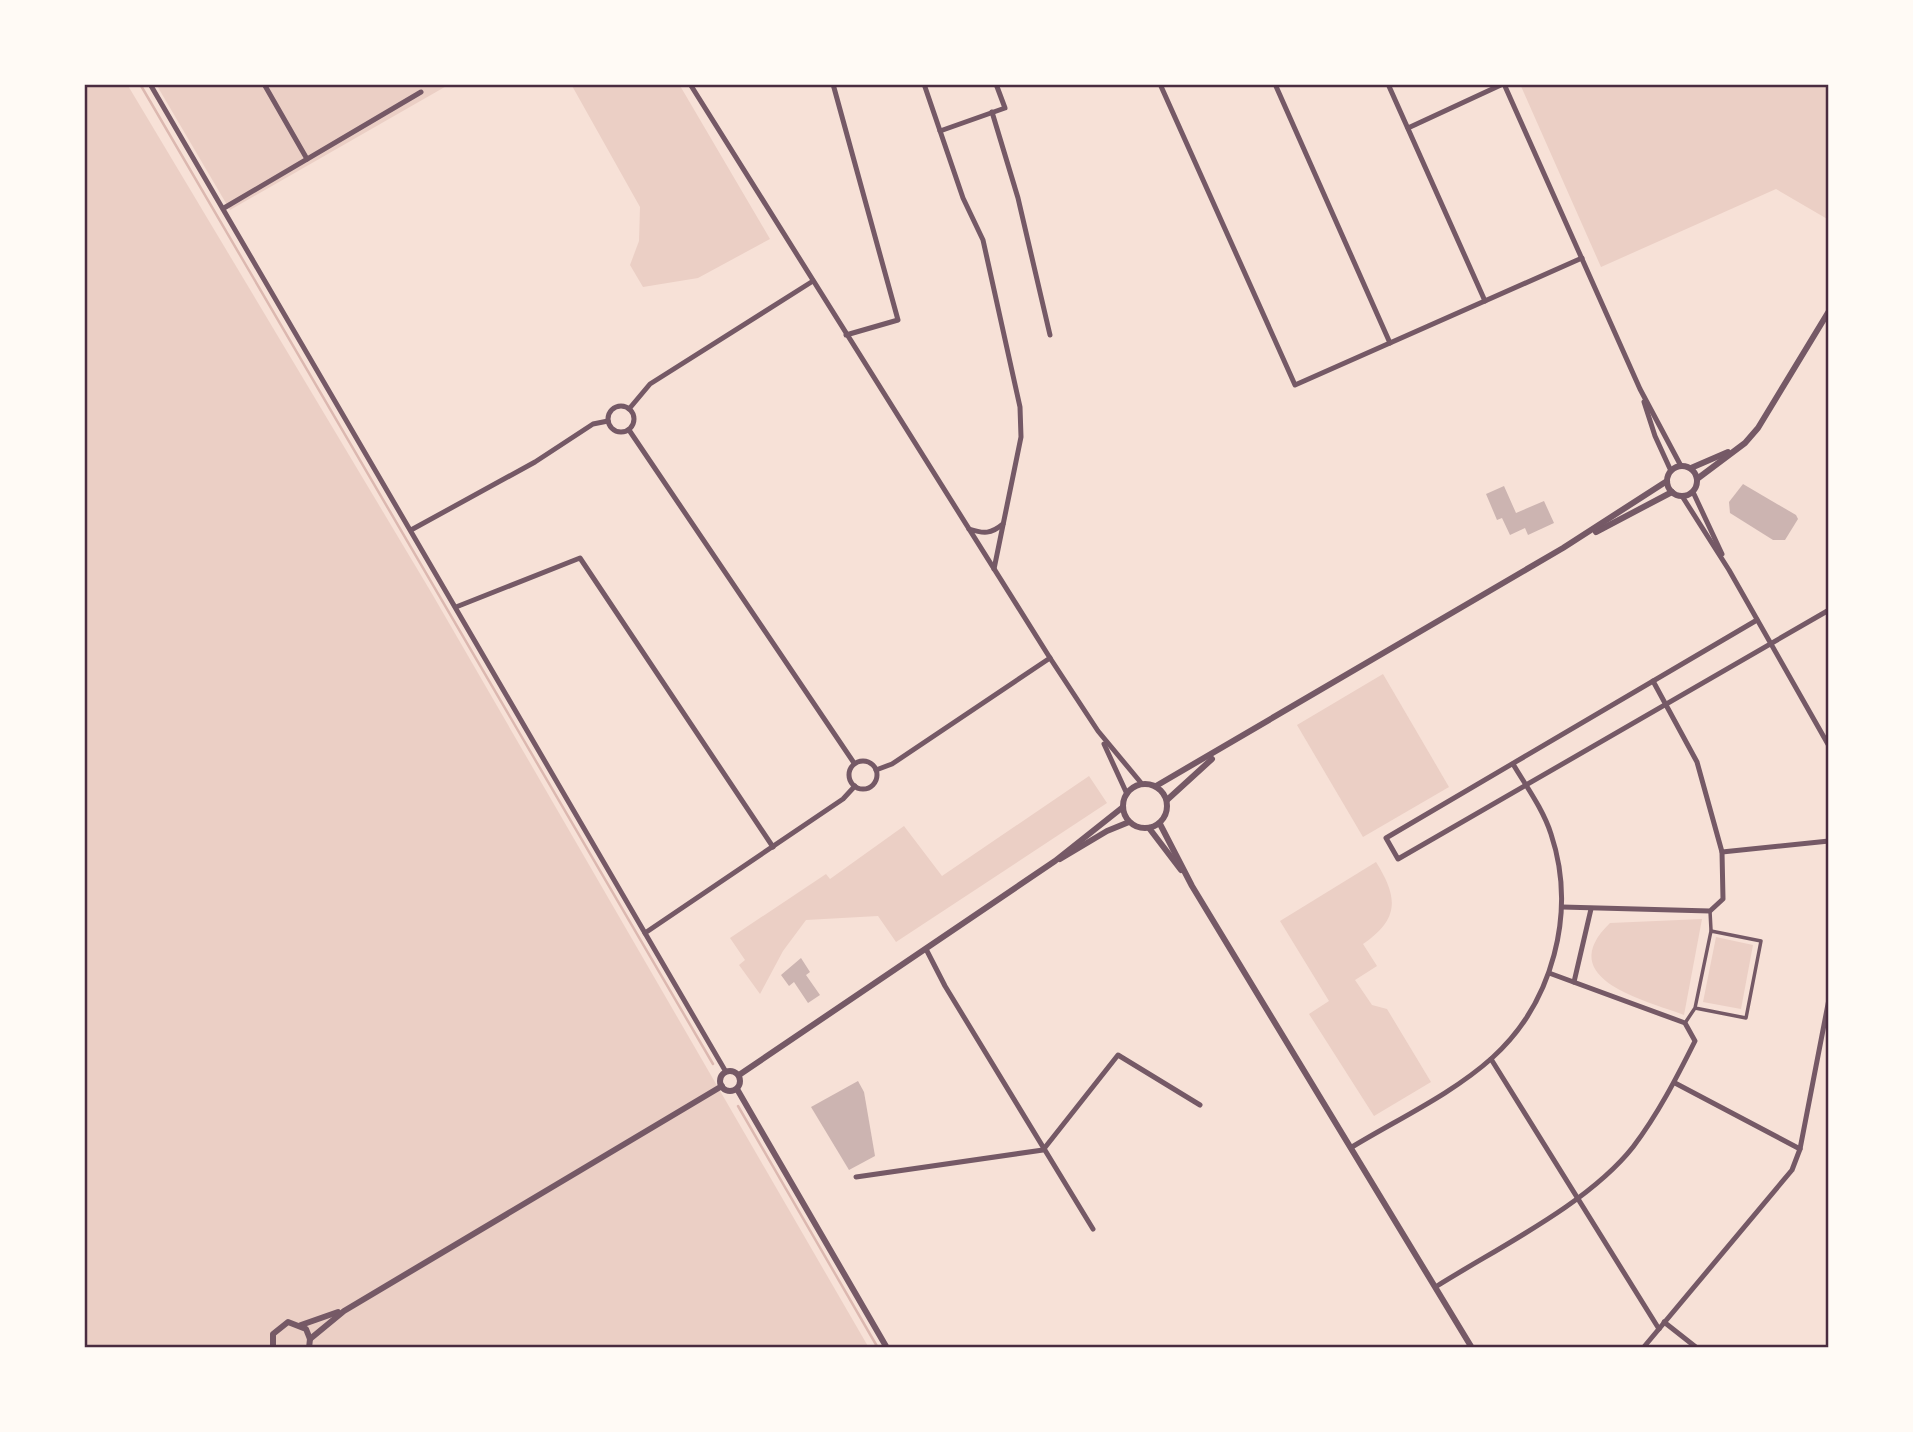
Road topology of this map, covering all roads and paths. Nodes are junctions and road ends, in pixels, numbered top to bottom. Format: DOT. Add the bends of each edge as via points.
graph roads {
  1 [pos="150,84"];
  2 [pos="264,84"];
  3 [pos="690,84"];
  4 [pos="833,84"];
  5 [pos="924,84"];
  6 [pos="996,84"];
  7 [pos="1160,84"];
  8 [pos="1275,84"];
  9 [pos="1388,84"];
  10 [pos="1503,84"];
  11 [pos="421,92"];
  12 [pos="992,112"];
  13 [pos="1408,128"];
  14 [pos="940,131"];
  15 [pos="307,159"];
  16 [pos="224,208"];
  17 [pos="1582,258"];
  18 [pos="813,281"];
  19 [pos="1485,301"];
  20 [pos="1829,311"];
  21 [pos="846,335"];
  22 [pos="1051,335"];
  23 [pos="1390,343"];
  24 [pos="1640,389"];
  25 [pos="629,409"];
  26 [pos="608,421"];
  27 [pos="629,430"];
  28 [pos="1736,449"];
  29 [pos="1681,466"];
  30 [pos="1691,468"];
  31 [pos="1671,471"];
  32 [pos="1698,479"];
  33 [pos="1667,481"];
  34 [pos="1672,492"];
  35 [pos="1693,492"];
  36 [pos="1682,496"];
  37 [pos="1003,524"];
  38 [pos="969,529"];
  39 [pos="411,530"];
  40 [pos="1563,548"];
  41 [pos="994,569"];
  42 [pos="1729,570"];
  43 [pos="456,607"];
  44 [pos="1829,610"];
  45 [pos="1757,620"];
  46 [pos="1771,643"];
  47 [pos="1050,658"];
  48 [pos="1653,681"];
  49 [pos="1665,704"];
  50 [pos="1098,731"];
  51 [pos="1238,739"];
  52 [pos="1829,746"];
  53 [pos="854,763"];
  54 [pos="1513,764"];
  55 [pos="876,770"];
  56 [pos="1142,784"];
  57 [pos="1526,785"];
  58 [pos="855,786"];
  59 [pos="1156,786"];
  60 [pos="1127,794"];
  61 [pos="1167,800"];
  62 [pos="1123,807"];
  63 [pos="1129,822"];
  64 [pos="1160,824"];
  65 [pos="1149,828"];
  66 [pos="1829,841"];
  67 [pos="773,847"];
  68 [pos="1722,852"];
  69 [pos="1055,861"];
  70 [pos="1192,886"];
  71 [pos="1562,907"];
  72 [pos="1591,909"];
  73 [pos="1710,912"];
  74 [pos="1711,931"];
  75 [pos="645,933"];
  76 [pos="926,949"];
  77 [pos="1549,973"];
  78 [pos="1574,982"];
  79 [pos="1829,999"];
  80 [pos="1695,1008"];
  81 [pos="1685,1023"];
  82 [pos="1491,1059"];
  83 [pos="726,1072"];
  84 [pos="739,1075"];
  85 [pos="1675,1083"];
  86 [pos="722,1086"];
  87 [pos="737,1089"];
  88 [pos="1200,1105"];
  89 [pos="1352,1147"];
  90 [pos="1800,1149"];
  91 [pos="1044,1150"];
  92 [pos="856,1177"];
  93 [pos="1578,1198"];
  94 [pos="1093,1229"];
  95 [pos="1437,1286"];
  96 [pos="344,1311"];
  97 [pos="1664,1322"];
  98 [pos="301,1325"];
  99 [pos="1659,1329"];
  100 [pos="310,1339"];
  101 [pos="272,1348"];
  102 [pos="309,1348"];
  103 [pos="887,1348"];
  104 [pos="1472,1348"];
  105 [pos="1643,1348"];
  106 [pos="1697,1348"];
  1 -- 16 [label="street"];
  2 -- 15 [label="street"];
  3 -- 18 [label="street"];
  4 -- 21 [label="street" via="898,320"];
  5 -- 14 [label="street"];
  6 -- 12 [label="street" via="1005,108"];
  7 -- 23 [label="street" via="1295,385"];
  8 -- 23 [label="street"];
  9 -- 13 [label="street"];
  10 -- 13 [label="street"];
  10 -- 17 [label="street"];
  11 -- 15 [label="street"];
  12 -- 14 [label="street"];
  12 -- 22 [label="street"];
  13 -- 19 [label="street"];
  14 -- 37 [label="street" via="963,198 984,240 1020,407 1021,437"];
  15 -- 16 [label="street"];
  16 -- 39 [label="street"];
  17 -- 19 [label="street"];
  17 -- 24 [label="street"];
  18 -- 21 [label="street"];
  18 -- 25 [label="street" via="650,384"];
  19 -- 23 [label="street"];
  20 -- 28 [label="street" via="1758,428"];
  21 -- 38 [label="street"];
  24 -- 29 [label="street"];
  24 -- 31 [label="street"];
  25 -- 26 [label="street" via="616,407"];
  25 -- 27 [label="street" via="634,419"];
  26 -- 27 [label="street" via="616,431"];
  26 -- 39 [label="street" via="593,424 535,462"];
  27 -- 53 [label="street"];
  28 -- 30 [label="street"];
  28 -- 32 [label="street"];
  29 -- 30 [label="street"];
  29 -- 31 [label="street"];
  30 -- 32 [label="street"];
  31 -- 33 [label="street"];
  32 -- 35 [label="street"];
  33 -- 34 [label="street"];
  33 -- 40 [label="street"];
  34 -- 36 [label="street"];
  34 -- 40 [label="street"];
  35 -- 36 [label="street"];
  35 -- 42 [label="street"];
  36 -- 42 [label="street"];
  37 -- 38 [label="street" via="983,533"];
  37 -- 41 [label="street"];
  38 -- 41 [label="street"];
  39 -- 43 [label="street"];
  40 -- 51 [label="street"];
  41 -- 47 [label="street"];
  42 -- 45 [label="street"];
  43 -- 67 [label="street" via="580,558"];
  43 -- 75 [label="street"];
  44 -- 46 [label="street"];
  45 -- 46 [label="street"];
  45 -- 48 [label="street"];
  46 -- 49 [label="street"];
  46 -- 52 [label="street"];
  47 -- 50 [label="street"];
  47 -- 55 [label="street" via="892,764"];
  48 -- 49 [label="street"];
  48 -- 54 [label="street"];
  49 -- 57 [label="street"];
  49 -- 68 [label="street" via="1697,762"];
  50 -- 56 [label="street"];
  50 -- 60 [label="street"];
  51 -- 59 [label="street"];
  51 -- 61 [label="street" via="1179,785"];
  53 -- 55 [label="street" via="867,761"];
  53 -- 58 [label="street" via="848,775"];
  54 -- 57 [label="street"];
  54 -- 57 [label="street" via="1386,838 1398,859"];
  55 -- 58 [label="street" via="871,786"];
  56 -- 59 [label="street"];
  56 -- 60 [label="street"];
  57 -- 71 [label="street" via="1551,833 1562,880"];
  58 -- 67 [label="street" via="844,799"];
  59 -- 61 [label="street"];
  60 -- 62 [label="street"];
  61 -- 64 [label="street" via="1167,813"];
  62 -- 63 [label="street"];
  62 -- 69 [label="street"];
  63 -- 65 [label="street"];
  63 -- 69 [label="street"];
  64 -- 65 [label="street"];
  64 -- 70 [label="street"];
  65 -- 70 [label="street"];
  66 -- 68 [label="street"];
  67 -- 75 [label="street"];
  68 -- 73 [label="street" via="1723,899"];
  69 -- 76 [label="street"];
  70 -- 89 [label="street"];
  71 -- 72 [label="street"];
  71 -- 77 [label="street"];
  72 -- 73 [label="street"];
  72 -- 78 [label="street"];
  73 -- 74 [label="street"];
  74 -- 80 [label="street"];
  74 -- 80 [label="street" via="1761,941 1745,1018"];
  75 -- 83 [label="street"];
  76 -- 84 [label="street"];
  76 -- 91 [label="street"];
  77 -- 78 [label="street"];
  77 -- 82 [label="street" via="1536,1003"];
  78 -- 81 [label="street"];
  79 -- 90 [label="street"];
  80 -- 81 [label="street"];
  81 -- 85 [label="street" via="1695,1041"];
  82 -- 89 [label="street"];
  82 -- 93 [label="street"];
  83 -- 84 [label="street"];
  83 -- 86 [label="street" via="721,1076"];
  84 -- 87 [label="street"];
  85 -- 90 [label="street"];
  85 -- 93 [label="street" via="1632,1148"];
  86 -- 87 [label="street"];
  86 -- 96 [label="street"];
  87 -- 103 [label="street"];
  88 -- 91 [label="street" via="1118,1055"];
  89 -- 95 [label="street"];
  90 -- 97 [label="street" via="1788,1175"];
  91 -- 92 [label="street"];
  91 -- 94 [label="street"];
  93 -- 95 [label="street"];
  93 -- 99 [label="street"];
  95 -- 104 [label="street"];
  96 -- 98 [label="street"];
  96 -- 100 [label="street"];
  97 -- 99 [label="street"];
  97 -- 106 [label="street"];
  98 -- 100 [label="street"];
  98 -- 101 [label="street" via="288,1322 277,1328"];
  99 -- 105 [label="street"];
  100 -- 102 [label="street"];
}
